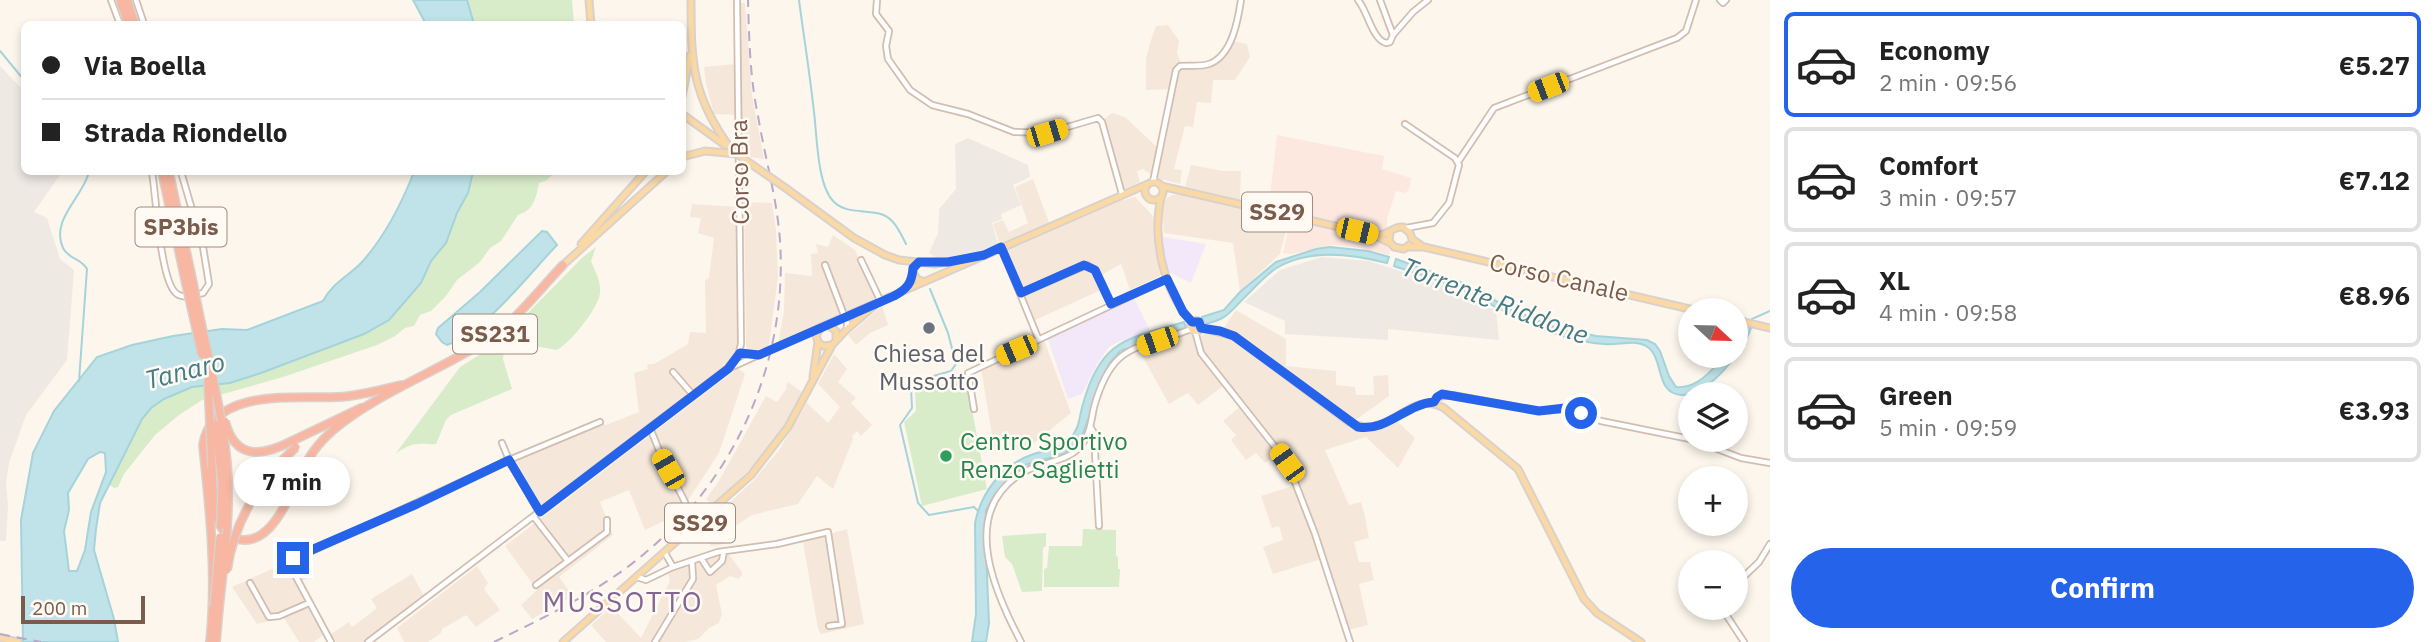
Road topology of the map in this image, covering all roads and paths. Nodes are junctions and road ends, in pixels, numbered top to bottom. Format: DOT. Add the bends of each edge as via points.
graph roads {
  1 [pos="111,0"];
  2 [pos="120,0"];
  3 [pos="127,0"];
  4 [pos="136,0"];
  5 [pos="589,0"];
  6 [pos="691,0"];
  7 [pos="737,0"];
  8 [pos="877,0"];
  9 [pos="1241,0"];
  10 [pos="1358,0"];
  11 [pos="1380,0"];
  12 [pos="1429,0"];
  13 [pos="1696,0"];
  14 [pos="1720,0"];
  15 [pos="1726,0"];
  16 [pos="119,21"];
  17 [pos="127,21"];
  18 [pos="134,21"];
  19 [pos="143,21"];
  20 [pos="591,21"];
  21 [pos="1393,35"];
  22 [pos="691,48"];
  23 [pos="686,75"];
  24 [pos="686,117"];
  25 [pos="1405,124"];
  26 [pos="733,152"];
  27 [pos="686,157"];
  28 [pos="1458,162"];
  29 [pos="152,175"];
  30 [pos="163,175"];
  31 [pos="170,175"];
  32 [pos="182,175"];
  33 [pos="642,175"];
  34 [pos="663,175"];
  35 [pos="1152,183"];
  36 [pos="1161,186"];
  37 [pos="1180,190"];
  38 [pos="1122,194"];
  39 [pos="1149,196"];
  40 [pos="1161,196"];
  41 [pos="1158,212"];
  42 [pos="1419,226"];
  43 [pos="1406,228"];
  44 [pos="1390,233"];
  45 [pos="1374,235"];
  46 [pos="1412,237"];
  47 [pos="1390,243"];
  48 [pos="1001,247"];
  49 [pos="1407,247"];
  50 [pos="1424,247"];
  51 [pos="984,255"];
  52 [pos="861,260"];
  53 [pos="899,260"];
  54 [pos="919,262"];
  55 [pos="929,262"];
  56 [pos="563,265"];
  57 [pos="825,265"];
  58 [pos="913,272"];
  59 [pos="1167,279"];
  60 [pos="925,280"];
  61 [pos="189,284"];
  62 [pos="906,290"];
  63 [pos="1021,293"];
  64 [pos="878,303"];
  65 [pos="1111,304"];
  66 [pos="1678,306"];
  67 [pos="843,317"];
  68 [pos="1748,323"];
  69 [pos="824,326"];
  70 [pos="1195,328"];
  71 [pos="1770,328"];
  72 [pos="847,329"];
  73 [pos="806,334"];
  74 [pos="1038,338"];
  75 [pos="817,340"];
  76 [pos="834,343"];
  77 [pos="743,356"];
  78 [pos="817,360"];
  79 [pos="820,367"];
  80 [pos="673,372"];
  81 [pos="208,380"];
  82 [pos="411,382"];
  83 [pos="812,383"];
  84 [pos="214,390"];
  85 [pos="693,395"];
  86 [pos="382,398"];
  87 [pos="1434,402"];
  88 [pos="974,409"];
  89 [pos="600,422"];
  90 [pos="650,428"];
  91 [pos="1090,428"];
  92 [pos="1678,436"];
  93 [pos="502,443"];
  94 [pos="294,444"];
  95 [pos="1725,452"];
  96 [pos="509,460"];
  97 [pos="1770,463"];
  98 [pos="685,502"];
  99 [pos="540,512"];
  100 [pos="534,517"];
  101 [pos="607,520"];
  102 [pos="1099,527"];
  103 [pos="1770,544"];
  104 [pos="724,551"];
  105 [pos="665,553"];
  106 [pos="701,558"];
  107 [pos="568,561"];
  108 [pos="692,561"];
  109 [pos="673,567"];
  110 [pos="1748,573"];
  111 [pos="637,577"];
  112 [pos="250,583"];
  113 [pos="536,585"];
  114 [pos="309,603"];
  115 [pos="216,608"];
  116 [pos="1730,620"];
  117 [pos="829,626"];
  118 [pos="2,640"];
  119 [pos="16,642"];
  120 [pos="210,642"];
  121 [pos="216,642"];
  122 [pos="331,642"];
  123 [pos="368,642"];
  124 [pos="563,642"];
  125 [pos="655,642"];
  126 [pos="1021,642"];
  127 [pos="1350,642"];
  128 [pos="1641,642"];
  129 [pos="1744,642"];
  1 -- 16 [label="street"];
  2 -- 17 [label="highway"];
  3 -- 18 [label="highway"];
  4 -- 19 [label="street"];
  5 -- 20 [label="main road"];
  6 -- 22 [label="main road"];
  7 -- 77 [label="street, Corso Bra"];
  8 -- 38 [label="street" via="876,14 889,31 888,59 910,90 932,105 1014,132 1047,133 1098,118"];
  9 -- 35 [label="street" via="1231,40 1215,60 1176,70"];
  10 -- 21 [label="street" via="1377,38 1386,43"];
  11 -- 21 [label="street"];
  12 -- 21 [label="street"];
  13 -- 28 [label="street" via="1686,31 1676,38 1494,108"];
  14 -- 15 [label="street"];
  22 -- 23 [label="main road"];
  22 -- 26 [label="main road" via="705,107"];
  24 -- 26 [label="main road"];
  25 -- 28 [label="street"];
  26 -- 27 [label="main road" via="705,151"];
  26 -- 53 [label="main road, bridge" via="854,238"];
  28 -- 42 [label="street" via="1447,206 1433,223"];
  29 -- 32 [label="street" via="169,284 182,297 203,293 209,284"];
  30 -- 61 [label="highway, SP3bis"];
  31 -- 61 [label="highway, SP3bis"];
  33 -- 56 [label="main road, SS231"];
  34 -- 56 [label="main road"];
  35 -- 36 [label="main road, Corso Canale"];
  35 -- 38 [label="main road"];
  35 -- 39 [label="main road" via="1147,187"];
  36 -- 37 [label="main road, Corso Canale / SS29"];
  36 -- 40 [label="main road"];
  37 -- 40 [label="main road, Corso Canale / SS29"];
  37 -- 45 [label="main road, Corso Canale / SS29"];
  38 -- 39 [label="main road"];
  38 -- 48 [label="main road, SS29"];
  39 -- 40 [label="main road, Corso Canale"];
  39 -- 41 [label="main road"];
  40 -- 41 [label="main road"];
  41 -- 59 [label="main road"];
  42 -- 43 [label="street"];
  42 -- 46 [label="street"];
  43 -- 44 [label="main road, Corso Canale"];
  43 -- 46 [label="main road, Corso Canale"];
  44 -- 45 [label="main road, Corso Canale"];
  44 -- 47 [label="main road"];
  45 -- 47 [label="main road, Corso Canale"];
  46 -- 49 [label="main road"];
  46 -- 50 [label="main road, Corso Canale"];
  47 -- 49 [label="main road, Corso Canale" via="1397,249"];
  48 -- 51 [label="main road, SS29"];
  48 -- 63 [label="street"];
  49 -- 50 [label="main road, Corso Canale"];
  50 -- 66 [label="main road, Corso Canale"];
  51 -- 55 [label="main road, SS29"];
  51 -- 60 [label="main road, SS29"];
  52 -- 64 [label="street"];
  53 -- 54 [label="main road"];
  53 -- 58 [label="main road"];
  54 -- 55 [label="main road"];
  54 -- 58 [label="main road"];
  55 -- 60 [label="main road" via="933,271"];
  56 -- 82 [label="highway, SS231" via="491,338"];
  57 -- 67 [label="street"];
  58 -- 60 [label="main road" via="917,279"];
  58 -- 62 [label="main road"];
  59 -- 65 [label="street"];
  59 -- 70 [label="main road"];
  60 -- 62 [label="main road, SS29"];
  61 -- 81 [label="highway, SP3bis, bridge"];
  61 -- 84 [label="highway, SP3bis, bridge"];
  62 -- 64 [label="main road, SS29"];
  63 -- 65 [label="street" via="1087,265 1095,270"];
  63 -- 74 [label="street"];
  64 -- 67 [label="main road, SS29"];
  64 -- 72 [label="main road, SS29"];
  65 -- 74 [label="street"];
  67 -- 69 [label="main road, SS29"];
  67 -- 72 [label="street"];
  68 -- 71 [label="main road"];
  69 -- 73 [label="street"];
  69 -- 75 [label="main road" via="817,332"];
  69 -- 76 [label="main road" via="836,331"];
  70 -- 87 [label="main road" via="1234,336 1358,427 1376,427 1415,405"];
  70 -- 91 [label="street" via="1119,356 1096,403"];
  70 -- 127 [label="street" via="1201,353 1291,472"];
  72 -- 76 [label="main road, SS29"];
  73 -- 75 [label="street"];
  73 -- 77 [label="street" via="759,355"];
  74 -- 88 [label="street" via="968,373"];
  75 -- 76 [label="main road" via="823,346"];
  75 -- 78 [label="main road, SS29"];
  76 -- 79 [label="main road, SS29"];
  77 -- 85 [label="street"];
  78 -- 79 [label="street"];
  78 -- 83 [label="main road, SS29"];
  79 -- 83 [label="main road, SS29"];
  80 -- 85 [label="street"];
  81 -- 86 [label="highway, bridge" via="216,517 225,533 239,539 255,539 274,523 324,439"];
  81 -- 115 [label="highway, SP3bis, bridge" via="222,484"];
  82 -- 86 [label="highway, SS231"];
  82 -- 115 [label="highway, SS231, bridge" via="356,396 275,396 238,406 213,421 203,445"];
  83 -- 105 [label="main road, SS29" via="769,455 732,495"];
  84 -- 94 [label="highway, bridge" via="226,428 238,445 250,452 264,452"];
  84 -- 115 [label="highway, SP3bis, bridge" via="228,483"];
  85 -- 90 [label="street"];
  86 -- 94 [label="highway, SS231"];
  87 -- 92 [label="street" via="1442,394 1539,411 1565,408 1601,421"];
  87 -- 128 [label="main road" via="1518,469 1584,599"];
  89 -- 96 [label="street"];
  90 -- 98 [label="street"];
  90 -- 99 [label="street"];
  91 -- 102 [label="street" via="1094,433"];
  91 -- 126 [label="street" via="1074,452 1032,467 1012,480 998,496 988,521 988,560"];
  93 -- 96 [label="street"];
  94 -- 115 [label="highway, SS231, bridge" via="247,508 232,546 223,599"];
  95 -- 97 [label="street"];
  96 -- 99 [label="street"];
  96 -- 114 [label="street" via="293,558 288,562"];
  99 -- 100 [label="street"];
  100 -- 107 [label="street"];
  100 -- 123 [label="street"];
  101 -- 107 [label="street" via="607,532"];
  103 -- 110 [label="street"];
  104 -- 106 [label="street"];
  104 -- 106 [label="street" via="722,561 710,572"];
  104 -- 117 [label="street" via="828,532 842,624"];
  105 -- 109 [label="street"];
  105 -- 111 [label="main road, SS29"];
  106 -- 108 [label="street"];
  107 -- 113 [label="street"];
  108 -- 109 [label="street"];
  108 -- 125 [label="street" via="693,579"];
  109 -- 111 [label="street" via="646,580"];
  111 -- 124 [label="main road, SS29"];
  112 -- 114 [label="street" via="269,617"];
  114 -- 122 [label="street"];
  115 -- 120 [label="highway, SS231"];
  115 -- 121 [label="highway, SS231"];
  116 -- 129 [label="street"];
  118 -- 119 [label="main road"];
}
